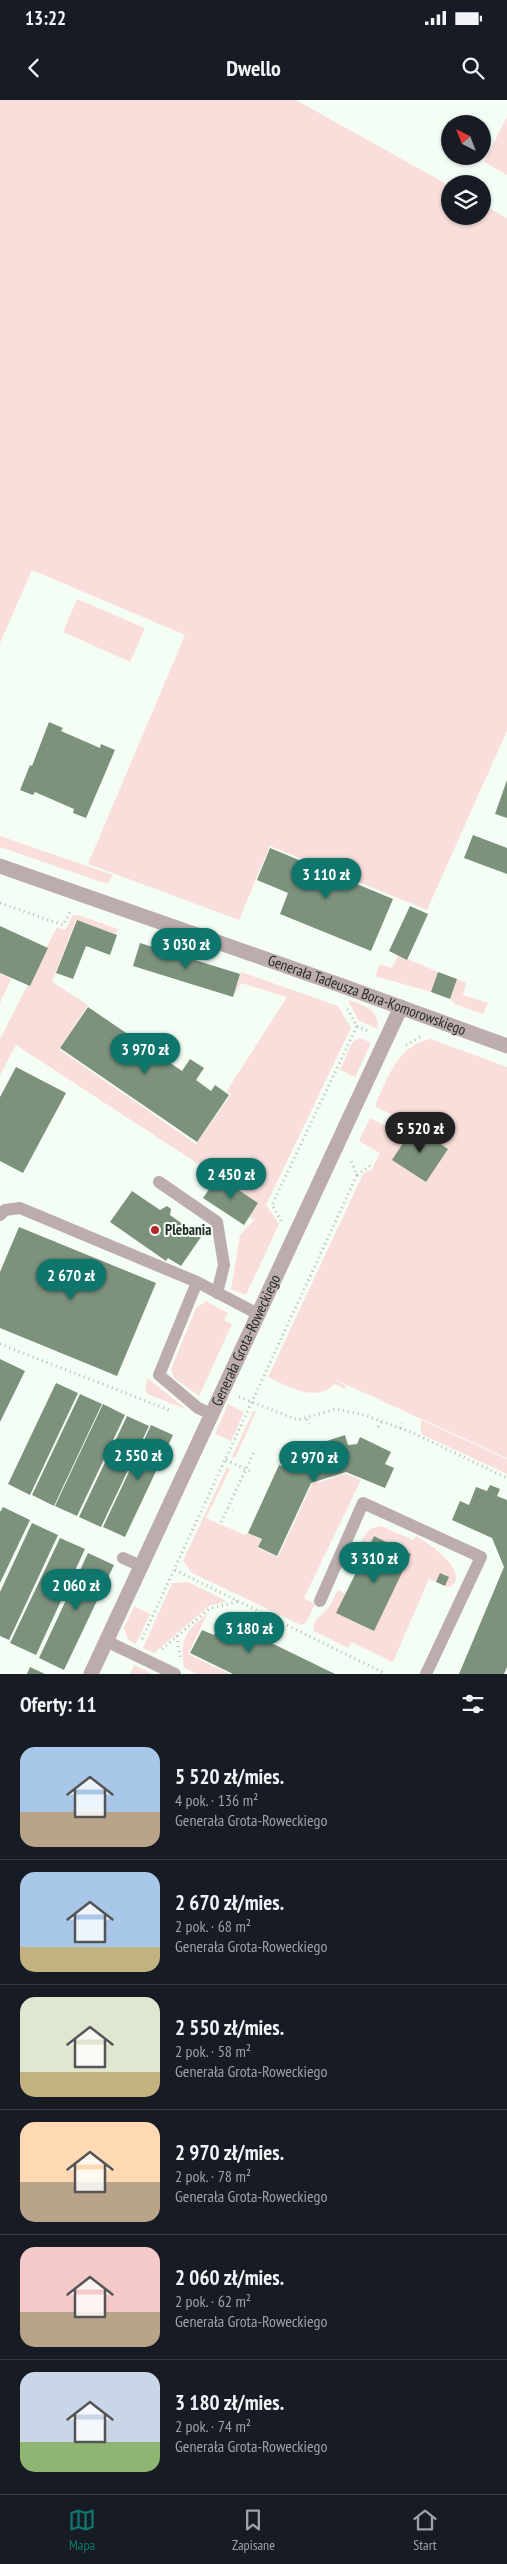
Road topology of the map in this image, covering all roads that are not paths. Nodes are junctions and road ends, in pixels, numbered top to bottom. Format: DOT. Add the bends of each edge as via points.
graph roads {
  1 [pos="0,866"];
  2 [pos="401,1007"];
  3 [pos="507,1046"];
  4 [pos="159,1182"];
  5 [pos="0,1215"];
  6 [pos="197,1282"];
  7 [pos="217,1293"];
  8 [pos="258,1314"];
  9 [pos="212,1414"];
  10 [pos="122,1558"];
  11 [pos="141,1566"];
  12 [pos="320,1601"];
  13 [pos="106,1641"];
  14 [pos="91,1674"];
  15 [pos="175,1674"];
  16 [pos="426,1674"];
  1 -- 2 [label="street, Generała Tadeusza Bora-Komorowskiego"];
  2 -- 3 [label="street, Generała Tadeusza Bora-Komorowskiego"];
  2 -- 8 [label="street, Generała Grota-Roweckiego"];
  4 -- 7 [label="lane" via="218,1222 224,1265"];
  5 -- 6 [label="lane" via="5,1210 20,1208"];
  6 -- 7 [label="lane"];
  6 -- 9 [label="lane" via="159,1374 198,1408"];
  7 -- 8 [label="lane"];
  8 -- 9 [label="street, Generała Grota-Roweckiego"];
  9 -- 11 [label="street, Generała Grota-Roweckiego"];
  10 -- 11 [label="lane"];
  11 -- 13 [label="street, Generała Grota-Roweckiego"];
  12 -- 16 [label="lane" via="363,1503 481,1557"];
  13 -- 14 [label="street, Generała Grota-Roweckiego"];
  13 -- 15 [label="lane"];
}
